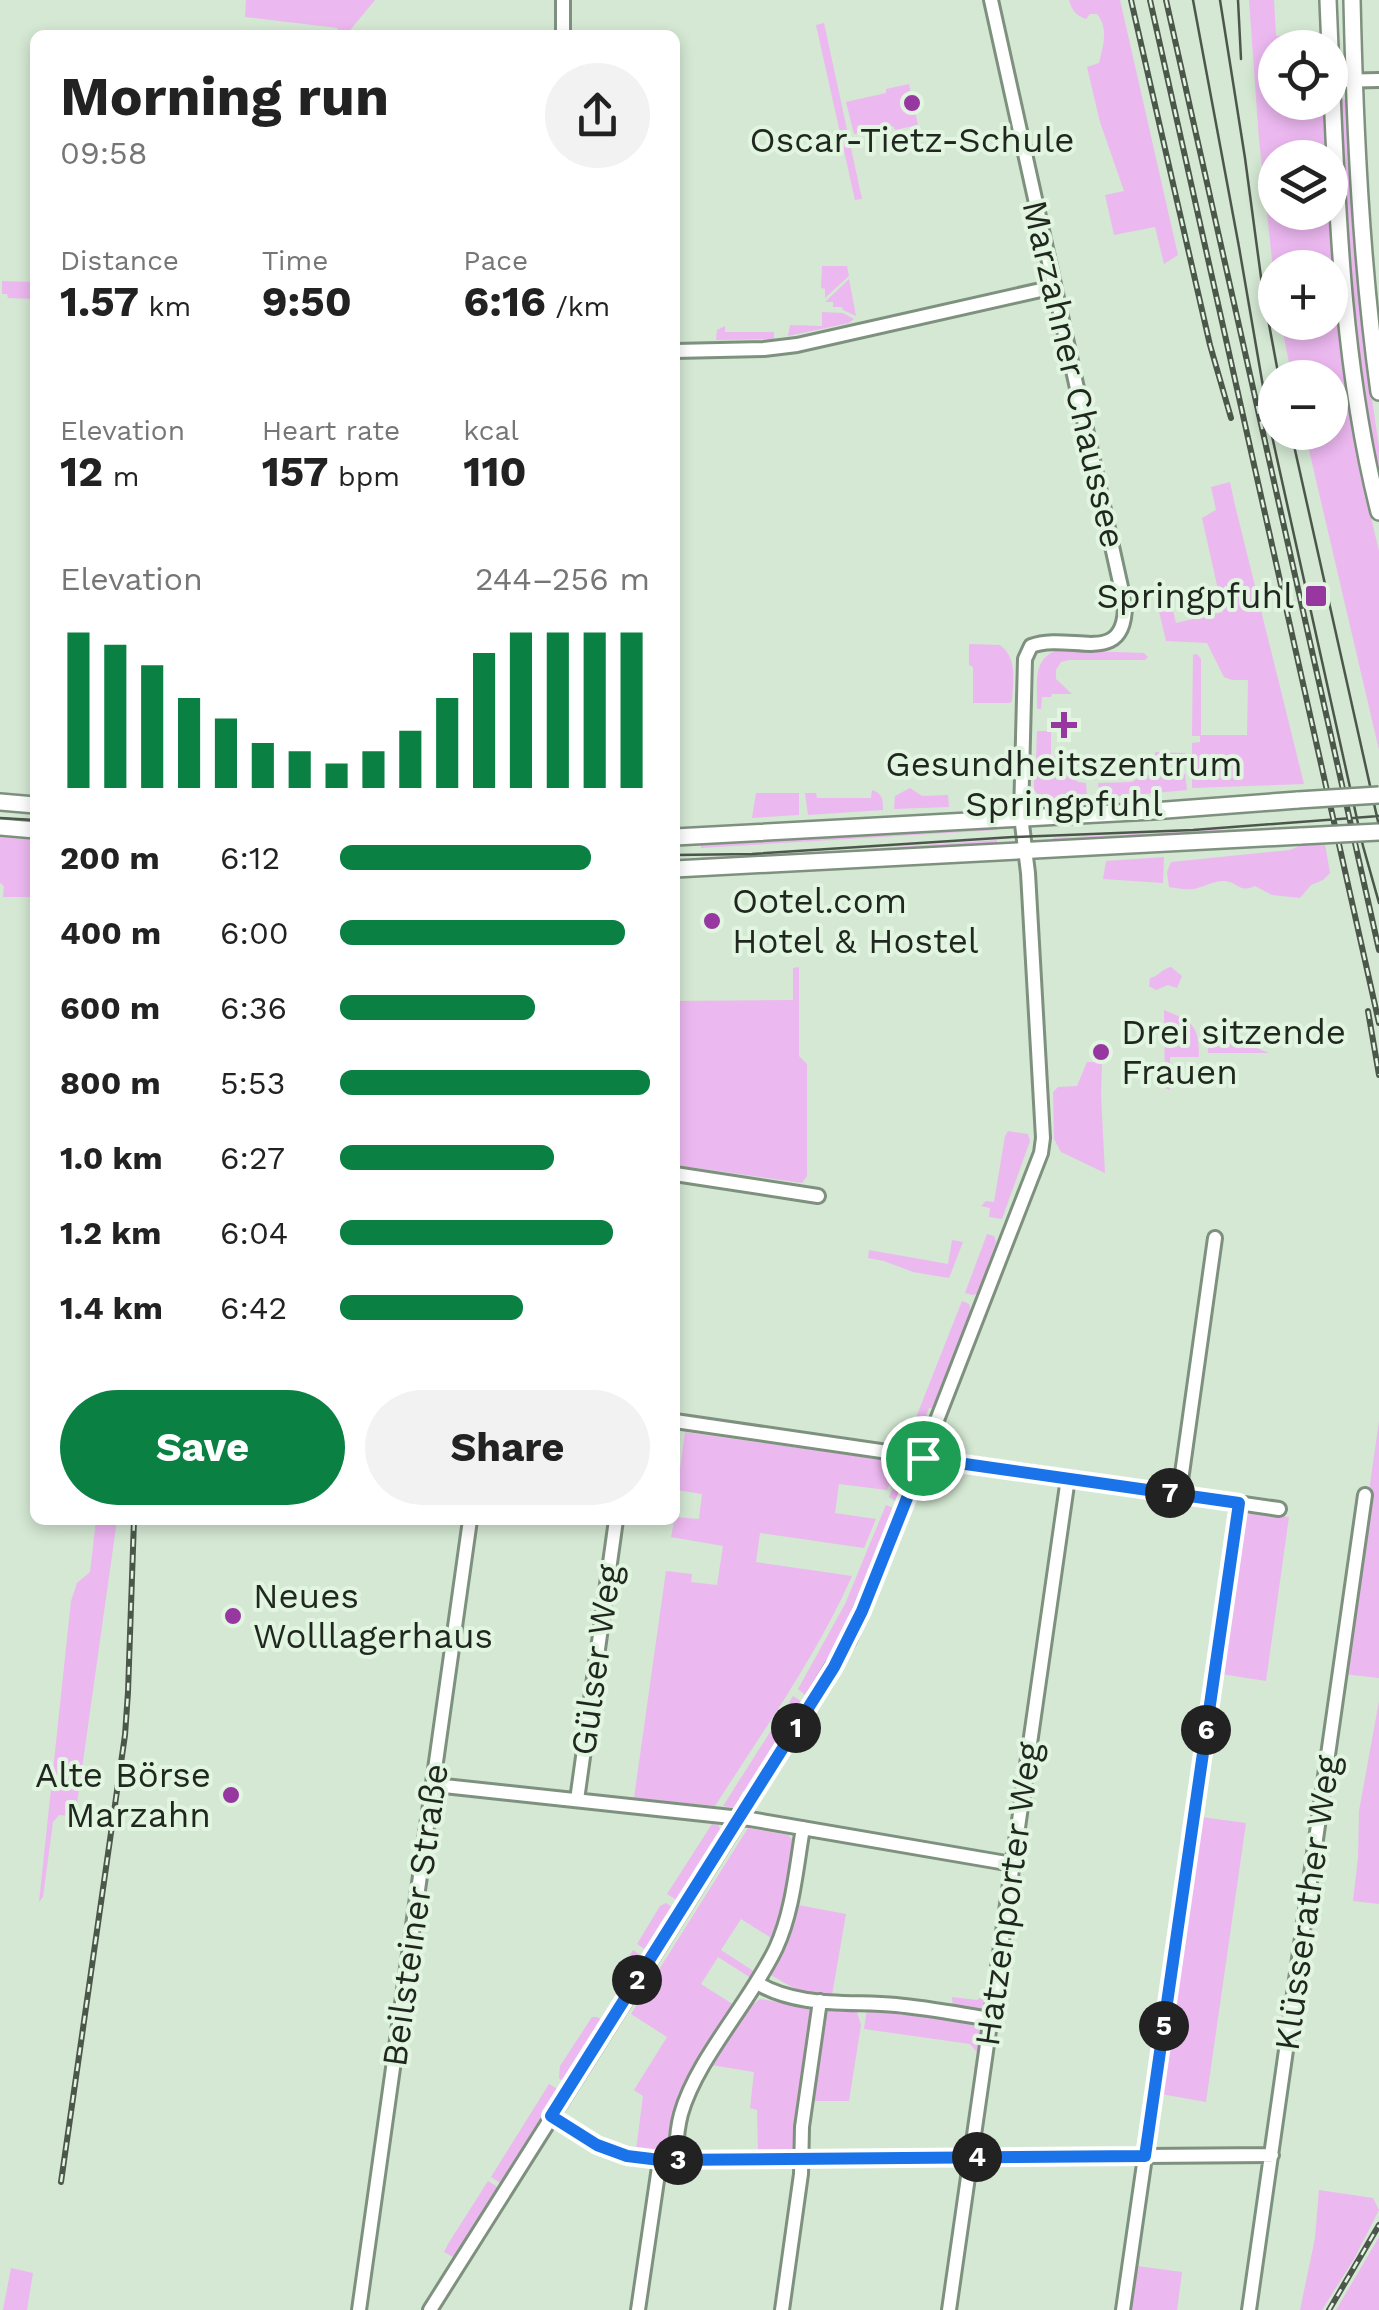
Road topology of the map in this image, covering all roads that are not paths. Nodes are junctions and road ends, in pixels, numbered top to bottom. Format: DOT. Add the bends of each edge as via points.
graph roads {
  1 [pos="563,0"];
  2 [pos="991,0"];
  3 [pos="1328,0"];
  4 [pos="1352,0"];
  5 [pos="563,30"];
  6 [pos="1329,30"];
  7 [pos="1348,80"];
  8 [pos="1354,80"];
  9 [pos="1379,80"];
  10 [pos="1334,120"];
  11 [pos="1054,288"];
  12 [pos="680,351"];
  13 [pos="1379,392"];
  14 [pos="1379,512"];
  15 [pos="1379,796"];
  16 [pos="0,802"];
  17 [pos="30,805"];
  18 [pos="1021,816"];
  19 [pos="0,827"];
  20 [pos="30,830"];
  21 [pos="1379,832"];
  22 [pos="680,837"];
  23 [pos="1025,850"];
  24 [pos="680,869"];
  25 [pos="680,1175"];
  26 [pos="818,1196"];
  27 [pos="1215,1238"];
  28 [pos="680,1423"];
  29 [pos="923,1458"];
  30 [pos="1068,1478"];
  31 [pos="1179,1494"];
  32 [pos="1365,1495"];
  33 [pos="1239,1503"];
  34 [pos="1280,1509"];
  35 [pos="469,1525"];
  36 [pos="615,1525"];
  37 [pos="435,1785"];
  38 [pos="577,1800"];
  39 [pos="740,1818"];
  40 [pos="802,1828"];
  41 [pos="1012,1864"];
  42 [pos="757,1983"];
  43 [pos="820,2001"];
  44 [pos="990,2019"];
  45 [pos="551,2116"];
  46 [pos="1272,2154"];
  47 [pos="1145,2156"];
  48 [pos="970,2157"];
  49 [pos="801,2159"];
  50 [pos="660,2160"];
  51 [pos="676,2160"];
  52 [pos="360,2310"];
  53 [pos="430,2310"];
  54 [pos="638,2310"];
  55 [pos="782,2310"];
  56 [pos="949,2310"];
  57 [pos="1123,2310"];
  58 [pos="1250,2310"];
  1 -- 5 [label="street"];
  2 -- 11 [label="street, Marzahner Chaussee"];
  3 -- 6 [label="main road"];
  4 -- 8 [label="main road"];
  7 -- 8 [label="street"];
  8 -- 9 [label="street"];
  8 -- 13 [label="main road"];
  10 -- 14 [label="main road" via="1350,342"];
  11 -- 12 [label="street" via="797,346"];
  11 -- 18 [label="street, Marzahner Chaussee" via="1125,614 1121,632 1108,643 1044,640 1031,646 1025,659"];
  15 -- 18 [label="main road, bridge"];
  16 -- 17 [label="main road"];
  18 -- 22 [label="main road"];
  18 -- 23 [label="street, Marzahner Chaussee"];
  19 -- 20 [label="main road"];
  21 -- 23 [label="main road, bridge"];
  23 -- 24 [label="main road"];
  23 -- 29 [label="street, Marzahner Chaussee" via="1042,1145"];
  25 -- 26 [label="street"];
  27 -- 31 [label="street"];
  28 -- 29 [label="street"];
  29 -- 30 [label="street"];
  29 -- 39 [label="street, Marzahner Chaussee" via="848,1640"];
  30 -- 31 [label="street"];
  30 -- 41 [label="street, Hatzenporter Weg"];
  31 -- 33 [label="street"];
  32 -- 46 [label="street, Klüsserather Weg"];
  33 -- 34 [label="street"];
  33 -- 47 [label="street"];
  35 -- 37 [label="street, Beilsteiner Straße"];
  36 -- 38 [label="street, Gülser Weg"];
  37 -- 38 [label="street"];
  37 -- 52 [label="street, Beilsteiner Straße"];
  38 -- 39 [label="street"];
  39 -- 40 [label="street"];
  39 -- 45 [label="street, Marzahner Chaussee"];
  40 -- 41 [label="street"];
  40 -- 42 [label="street" via="788,1914"];
  41 -- 44 [label="street, Hatzenporter Weg"];
  42 -- 43 [label="street"];
  42 -- 51 [label="street" via="688,2098"];
  43 -- 44 [label="street"];
  43 -- 49 [label="street"];
  44 -- 48 [label="street, Hatzenporter Weg"];
  45 -- 50 [label="street" via="597,2145"];
  45 -- 53 [label="street, Marzahner Chaussee"];
  46 -- 47 [label="street"];
  46 -- 58 [label="street, Klüsserather Weg"];
  47 -- 48 [label="street"];
  47 -- 57 [label="street"];
  48 -- 49 [label="street"];
  48 -- 56 [label="street, Hatzenporter Weg"];
  49 -- 51 [label="street"];
  49 -- 55 [label="street"];
  50 -- 51 [label="street"];
  50 -- 54 [label="street"];
}
